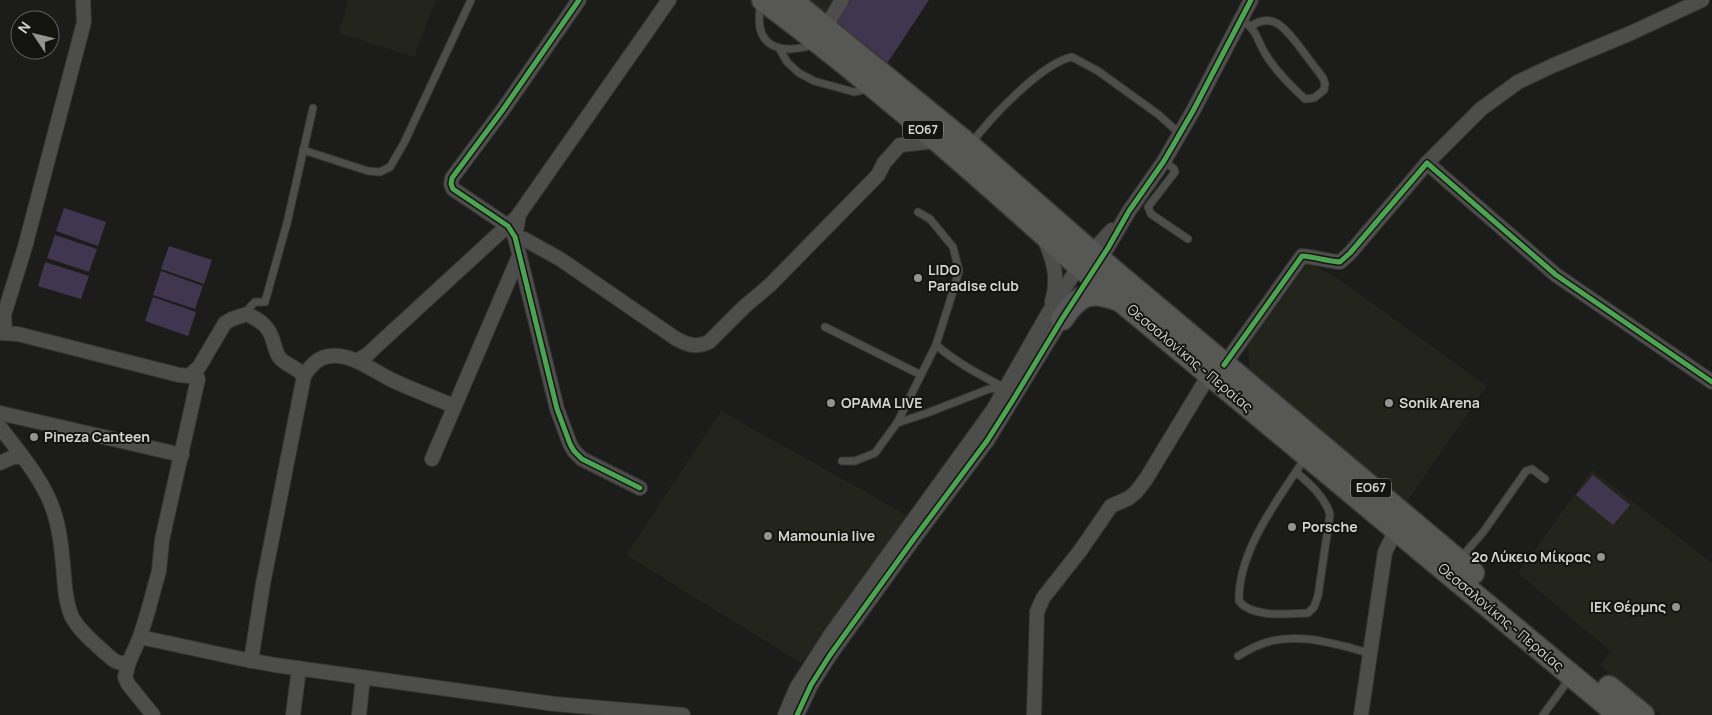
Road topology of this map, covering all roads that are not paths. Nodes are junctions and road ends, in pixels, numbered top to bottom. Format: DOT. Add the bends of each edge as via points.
graph roads {
  1 [pos="83,0"];
  2 [pos="471,0"];
  3 [pos="579,0"];
  4 [pos="669,0"];
  5 [pos="762,0"];
  6 [pos="842,0"];
  7 [pos="1251,0"];
  8 [pos="1702,0"];
  9 [pos="795,1"];
  10 [pos="1247,23"];
  11 [pos="823,35"];
  12 [pos="780,48"];
  13 [pos="872,87"];
  14 [pos="313,108"];
  15 [pos="1180,134"];
  16 [pos="936,141"];
  17 [pos="970,146"];
  18 [pos="303,150"];
  19 [pos="1164,161"];
  20 [pos="1427,164"];
  21 [pos="918,212"];
  22 [pos="512,231"];
  23 [pos="1040,231"];
  24 [pos="1188,239"];
  25 [pos="519,256"];
  26 [pos="1090,263"];
  27 [pos="1120,301"];
  28 [pos="247,314"];
  29 [pos="1055,316"];
  30 [pos="826,327"];
  31 [pos="2,333"];
  32 [pos="936,345"];
  33 [pos="356,361"];
  34 [pos="1217,370"];
  35 [pos="300,371"];
  36 [pos="194,372"];
  37 [pos="921,375"];
  38 [pos="1712,382"];
  39 [pos="1006,388"];
  40 [pos="454,406"];
  41 [pos="0,413"];
  42 [pos="897,423"];
  43 [pos="0,427"];
  44 [pos="182,455"];
  45 [pos="22,457"];
  46 [pos="432,459"];
  47 [pos="842,461"];
  48 [pos="0,463"];
  49 [pos="1301,464"];
  50 [pos="1545,479"];
  51 [pos="640,488"];
  52 [pos="1396,530"];
  53 [pos="1458,561"];
  54 [pos="140,637"];
  55 [pos="1370,653"];
  56 [pos="1238,656"];
  57 [pos="251,661"];
  58 [pos="129,662"];
  59 [pos="299,668"];
  60 [pos="1571,676"];
  61 [pos="363,677"];
  62 [pos="1550,705"];
  63 [pos="153,715"];
  64 [pos="293,715"];
  65 [pos="359,715"];
  66 [pos="682,715"];
  67 [pos="784,715"];
  68 [pos="797,715"];
  69 [pos="1034,715"];
  70 [pos="1361,715"];
  71 [pos="1543,715"];
  72 [pos="1549,715"];
  73 [pos="1619,715"];
  74 [pos="1642,715"];
  1 -- 31 [label="street" via="84,22"];
  2 -- 18 [label="lane" via="390,167 380,172 368,171"];
  3 -- 22 [label="street" via="452,178 453,189"];
  4 -- 22 [label="street" via="519,214"];
  5 -- 11 [label="main road, Θεσσαλονίκης - Περαίας / ΕΟ67"];
  5 -- 12 [label="lane" via="761,30 769,44"];
  6 -- 11 [label="street"];
  7 -- 10 [label="street"];
  8 -- 20 [label="street" via="1518,82 1481,109"];
  9 -- 11 [label="main road, Θεσσαλονίκης - Περαίας / ΕΟ67"];
  10 -- 10 [label="lane" via="1270,61 1305,99 1314,98 1324,90 1324,78 1285,28 1268,20"];
  10 -- 15 [label="street"];
  11 -- 12 [label="lane" via="795,49"];
  11 -- 13 [label="main road, Θεσσαλονίκης - Περαίας / ΕΟ67"];
  11 -- 17 [label="main road, Θεσσαλονίκης - Περαίας / ΕΟ67"];
  12 -- 13 [label="lane" via="787,62 814,81 854,92"];
  13 -- 16 [label="main road, Θεσσαλονίκης - Περαίας / ΕΟ67"];
  14 -- 18 [label="lane"];
  15 -- 17 [label="lane" via="1098,71 1072,57 1040,74 982,130"];
  15 -- 19 [label="street"];
  16 -- 22 [label="street" via="900,145 878,175 786,268 701,346 684,344 560,259"];
  16 -- 23 [label="main road, Θεσσαλονίκης - Περαίας / ΕΟ67"];
  17 -- 26 [label="main road, Θεσσαλονίκης - Περαίας / ΕΟ67"];
  18 -- 28 [label="lane" via="265,302 255,302"];
  19 -- 24 [label="lane" via="1175,172 1148,207 1151,214"];
  19 -- 26 [label="street"];
  20 -- 34 [label="street" via="1340,262 1302,256"];
  20 -- 38 [label="street" via="1556,275"];
  21 -- 32 [label="lane" via="930,219 953,247 959,271"];
  22 -- 25 [label="street"];
  22 -- 33 [label="street"];
  23 -- 26 [label="main road, Θεσσαλονίκης - Περαίας / ΕΟ67"];
  23 -- 29 [label="street" via="1052,258 1056,279"];
  25 -- 40 [label="street"];
  25 -- 51 [label="street" via="557,409 574,451 594,467"];
  26 -- 27 [label="main road, Θεσσαλονίκης - Περαίας / ΕΟ67"];
  26 -- 29 [label="street"];
  26 -- 34 [label="main road, Θεσσαλονίκης - Περαίας / ΕΟ67"];
  27 -- 29 [label="main road" via="1106,295 1085,296"];
  27 -- 34 [label="main road, Θεσσαλονίκης - Περαίας / ΕΟ67"];
  28 -- 35 [label="street" via="263,322 280,358"];
  28 -- 36 [label="street" via="225,323"];
  29 -- 39 [label="street"];
  29 -- 68 [label="street" via="987,440 830,655"];
  30 -- 37 [label="lane"];
  31 -- 36 [label="street" via="70,346 180,375 189,376"];
  32 -- 37 [label="lane"];
  32 -- 39 [label="lane" via="970,370"];
  33 -- 35 [label="street" via="337,355 324,357"];
  33 -- 40 [label="street"];
  34 -- 49 [label="main road, Θεσσαλονίκης - Περαίας / ΕΟ67"];
  34 -- 53 [label="main road, Θεσσαλονίκης - Περαίας / ΕΟ67"];
  34 -- 69 [label="street" via="1141,485 1129,498 1111,506 1043,598 1037,612"];
  35 -- 57 [label="street"];
  36 -- 44 [label="street" via="198,380"];
  37 -- 42 [label="lane"];
  39 -- 42 [label="lane" via="989,389"];
  39 -- 67 [label="street" via="811,664"];
  40 -- 46 [label="street"];
  41 -- 44 [label="street"];
  42 -- 47 [label="lane" via="876,453 855,461"];
  43 -- 45 [label="street"];
  44 -- 54 [label="street" via="162,540 159,571"];
  45 -- 48 [label="street"];
  45 -- 58 [label="street" via="51,504 62,550 68,607 73,618 116,663"];
  49 -- 49 [label="lane" via="1246,558 1240,579 1239,601 1248,609 1268,613 1308,613 1318,596 1330,514"];
  49 -- 52 [label="main road, Θεσσαλονίκης - Περαίας / ΕΟ67"];
  50 -- 53 [label="lane" via="1532,469 1526,471"];
  52 -- 55 [label="street" via="1385,552"];
  52 -- 60 [label="main road, Θεσσαλονίκης - Περαίας / ΕΟ67"];
  53 -- 74 [label="main road, Θεσσαλονίκης - Περαίας / ΕΟ67"];
  54 -- 57 [label="street"];
  54 -- 58 [label="street"];
  55 -- 56 [label="lane" via="1325,642 1286,638 1257,645"];
  55 -- 70 [label="street"];
  57 -- 59 [label="street"];
  58 -- 63 [label="street" via="125,677 128,684"];
  59 -- 61 [label="street"];
  59 -- 64 [label="street"];
  60 -- 62 [label="lane"];
  60 -- 73 [label="main road, Θεσσαλονίκης - Περαίας / ΕΟ67"];
  61 -- 65 [label="street"];
  61 -- 66 [label="street" via="555,704"];
  62 -- 71 [label="lane"];
  62 -- 72 [label="lane"];
}
